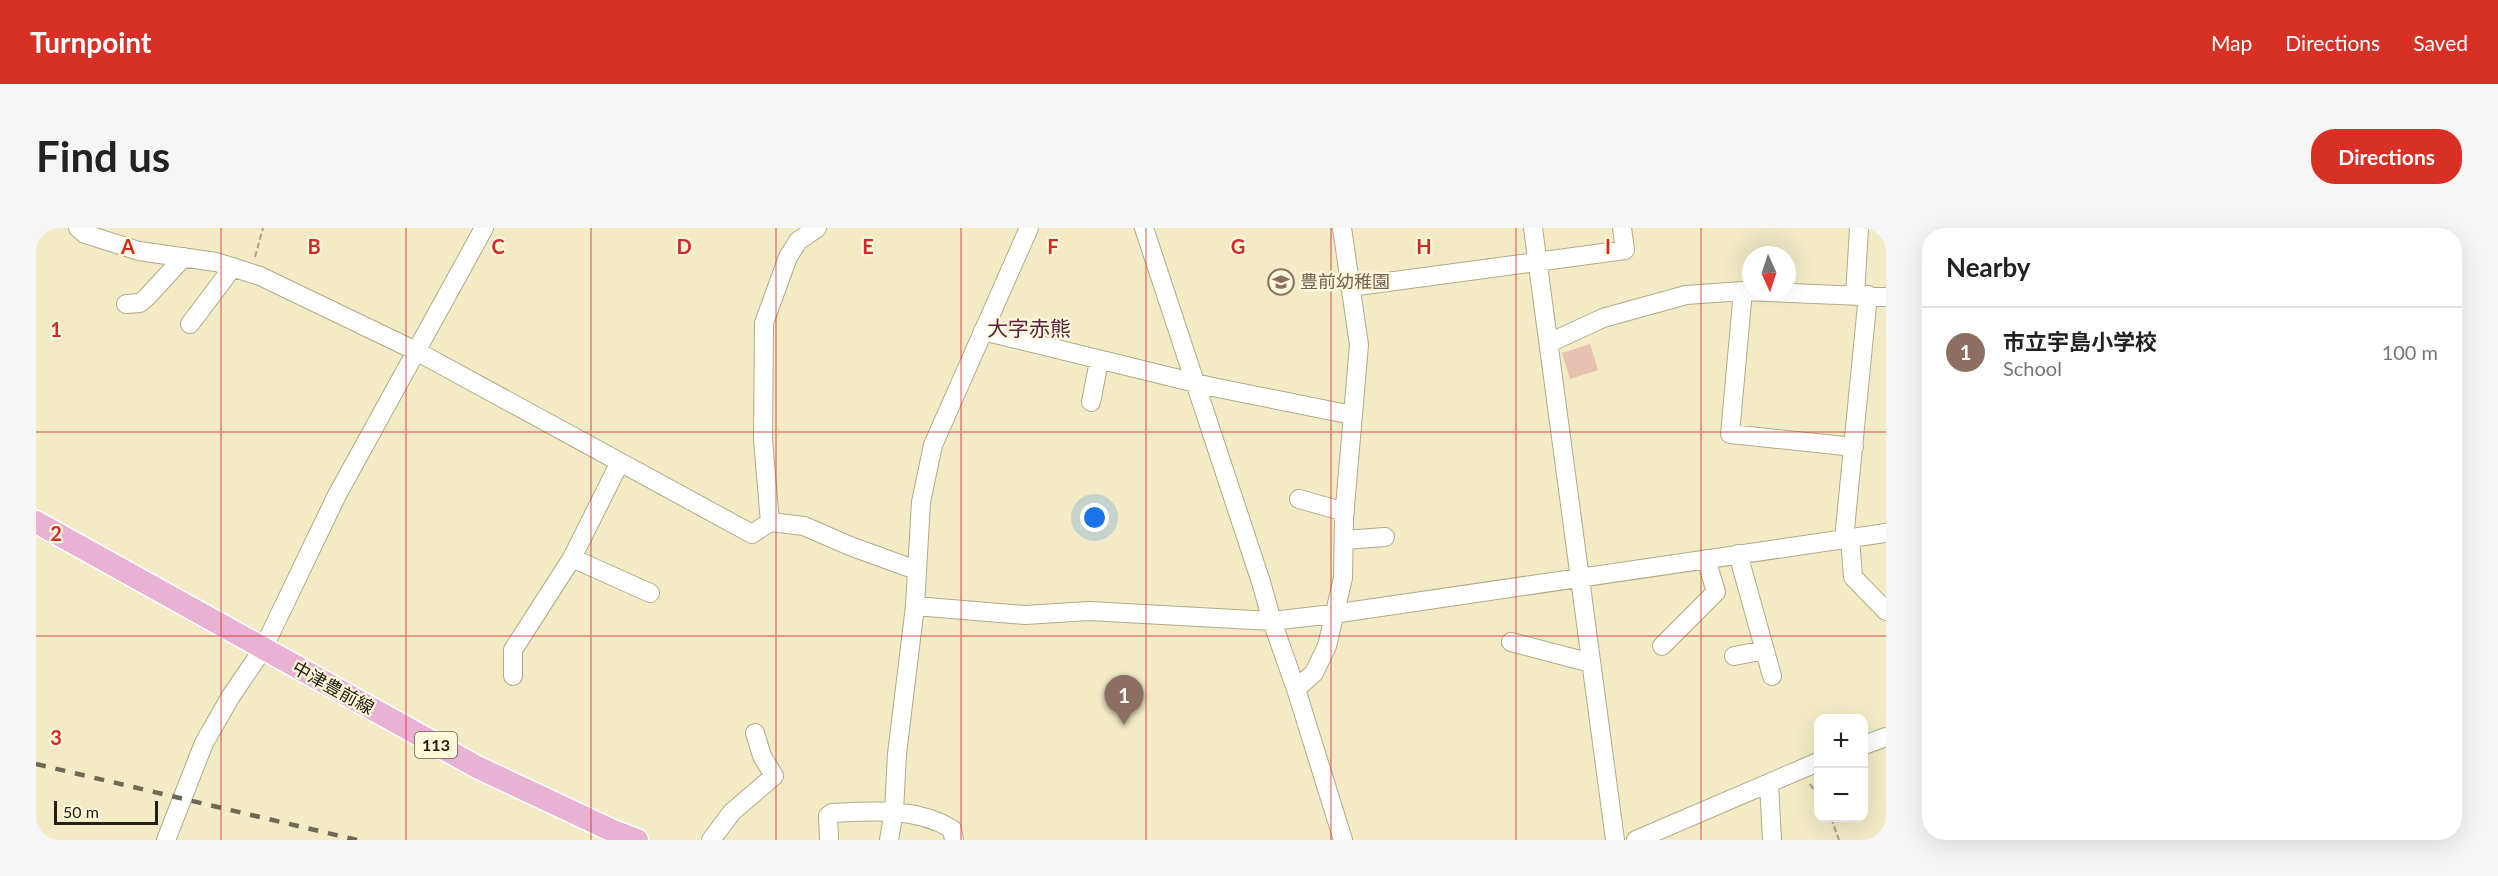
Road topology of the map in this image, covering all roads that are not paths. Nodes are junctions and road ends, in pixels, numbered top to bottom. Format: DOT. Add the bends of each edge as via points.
graph roads {
  1 [pos="78,228"];
  2 [pos="484,228"];
  3 [pos="817,228"];
  4 [pos="1029,228"];
  5 [pos="1144,228"];
  6 [pos="1342,228"];
  7 [pos="1533,228"];
  8 [pos="1622,228"];
  9 [pos="1859,228"];
  10 [pos="184,257"];
  11 [pos="1539,262"];
  12 [pos="233,267"];
  13 [pos="1350,287"];
  14 [pos="1742,291"];
  15 [pos="1796,293"];
  16 [pos="1870,296"];
  17 [pos="1742,300"];
  18 [pos="126,304"];
  19 [pos="190,324"];
  20 [pos="983,331"];
  21 [pos="1549,343"];
  22 [pos="416,351"];
  23 [pos="1099,361"];
  24 [pos="1194,382"];
  25 [pos="1091,402"];
  26 [pos="1352,416"];
  27 [pos="1854,447"];
  28 [pos="620,462"];
  29 [pos="1299,499"];
  30 [pos="1345,512"];
  31 [pos="36,522"];
  32 [pos="770,522"];
  33 [pos="1886,532"];
  34 [pos="1385,537"];
  35 [pos="1847,538"];
  36 [pos="1344,540"];
  37 [pos="1738,554"];
  38 [pos="572,558"];
  39 [pos="1706,559"];
  40 [pos="916,570"];
  41 [pos="1579,578"];
  42 [pos="650,593"];
  43 [pos="915,606"];
  44 [pos="1886,611"];
  45 [pos="1333,614"];
  46 [pos="1272,621"];
  47 [pos="1511,642"];
  48 [pos="1662,646"];
  49 [pos="263,649"];
  50 [pos="1765,650"];
  51 [pos="1734,656"];
  52 [pos="1591,663"];
  53 [pos="513,676"];
  54 [pos="1772,676"];
  55 [pos="1296,689"];
  56 [pos="755,733"];
  57 [pos="1886,737"];
  58 [pos="1868,743"];
  59 [pos="1814,764"];
  60 [pos="1769,783"];
  61 [pos="894,811"];
  62 [pos="612,836"];
  63 [pos="829,838"];
  64 [pos="166,840"];
  65 [pos="637,840"];
  66 [pos="711,840"];
  67 [pos="890,840"];
  68 [pos="954,840"];
  69 [pos="1343,840"];
  70 [pos="1615,840"];
  71 [pos="1636,840"];
  72 [pos="1772,840"];
  1 -- 10 [label="street" via="85,234 139,251"];
  2 -- 22 [label="street"];
  3 -- 32 [label="street" via="798,241 788,257 764,323 763,440"];
  4 -- 20 [label="street"];
  5 -- 24 [label="street"];
  6 -- 13 [label="street"];
  7 -- 11 [label="street"];
  8 -- 11 [label="street" via="1624,250"];
  9 -- 16 [label="street"];
  10 -- 12 [label="street"];
  10 -- 18 [label="street" via="140,303"];
  11 -- 13 [label="street"];
  11 -- 21 [label="street"];
  12 -- 19 [label="street"];
  12 -- 22 [label="street" via="260,276"];
  13 -- 26 [label="street" via="1359,345"];
  14 -- 21 [label="street" via="1686,295 1646,304 1603,318"];
  15 -- 16 [label="street"];
  16 -- 27 [label="street"];
  17 -- 27 [label="street" via="1730,434"];
  20 -- 23 [label="street"];
  20 -- 40 [label="street" via="933,446 921,502"];
  21 -- 41 [label="street"];
  22 -- 28 [label="street"];
  22 -- 49 [label="street" via="337,495"];
  23 -- 24 [label="street"];
  23 -- 25 [label="street"];
  24 -- 26 [label="street"];
  24 -- 46 [label="street"];
  26 -- 30 [label="street"];
  27 -- 35 [label="street"];
  28 -- 32 [label="street" via="752,534"];
  28 -- 38 [label="street"];
  29 -- 30 [label="street"];
  30 -- 36 [label="street"];
  31 -- 49 [label="main road, 中津豊前線 / 113"];
  32 -- 40 [label="street" via="804,526"];
  33 -- 35 [label="street"];
  34 -- 36 [label="street"];
  35 -- 37 [label="street"];
  35 -- 44 [label="street" via="1853,577"];
  36 -- 45 [label="street" via="1343,578"];
  37 -- 39 [label="street"];
  37 -- 50 [label="street"];
  38 -- 42 [label="street"];
  38 -- 53 [label="street" via="513,650"];
  39 -- 41 [label="street"];
  39 -- 48 [label="street" via="1716,592"];
  40 -- 43 [label="street"];
  41 -- 45 [label="street"];
  41 -- 52 [label="street"];
  43 -- 46 [label="street" via="1025,615 1089,611"];
  43 -- 61 [label="street"];
  45 -- 46 [label="street"];
  45 -- 55 [label="street" via="1332,633 1321,661"];
  46 -- 55 [label="street"];
  47 -- 52 [label="street"];
  49 -- 62 [label="main road, 中津豊前線 / 113"];
  49 -- 64 [label="street" via="204,743"];
  50 -- 51 [label="street"];
  50 -- 54 [label="street"];
  52 -- 70 [label="street"];
  55 -- 69 [label="street"];
  56 -- 66 [label="street" via="774,776 732,812"];
  57 -- 58 [label="street"];
  59 -- 60 [label="street"];
  60 -- 71 [label="street"];
  60 -- 72 [label="street"];
  61 -- 63 [label="street" via="832,813 828,816"];
  61 -- 67 [label="street"];
  61 -- 68 [label="street" via="937,820 952,829"];
  62 -- 65 [label="main road, 中津豊前線 / 113"];
}
